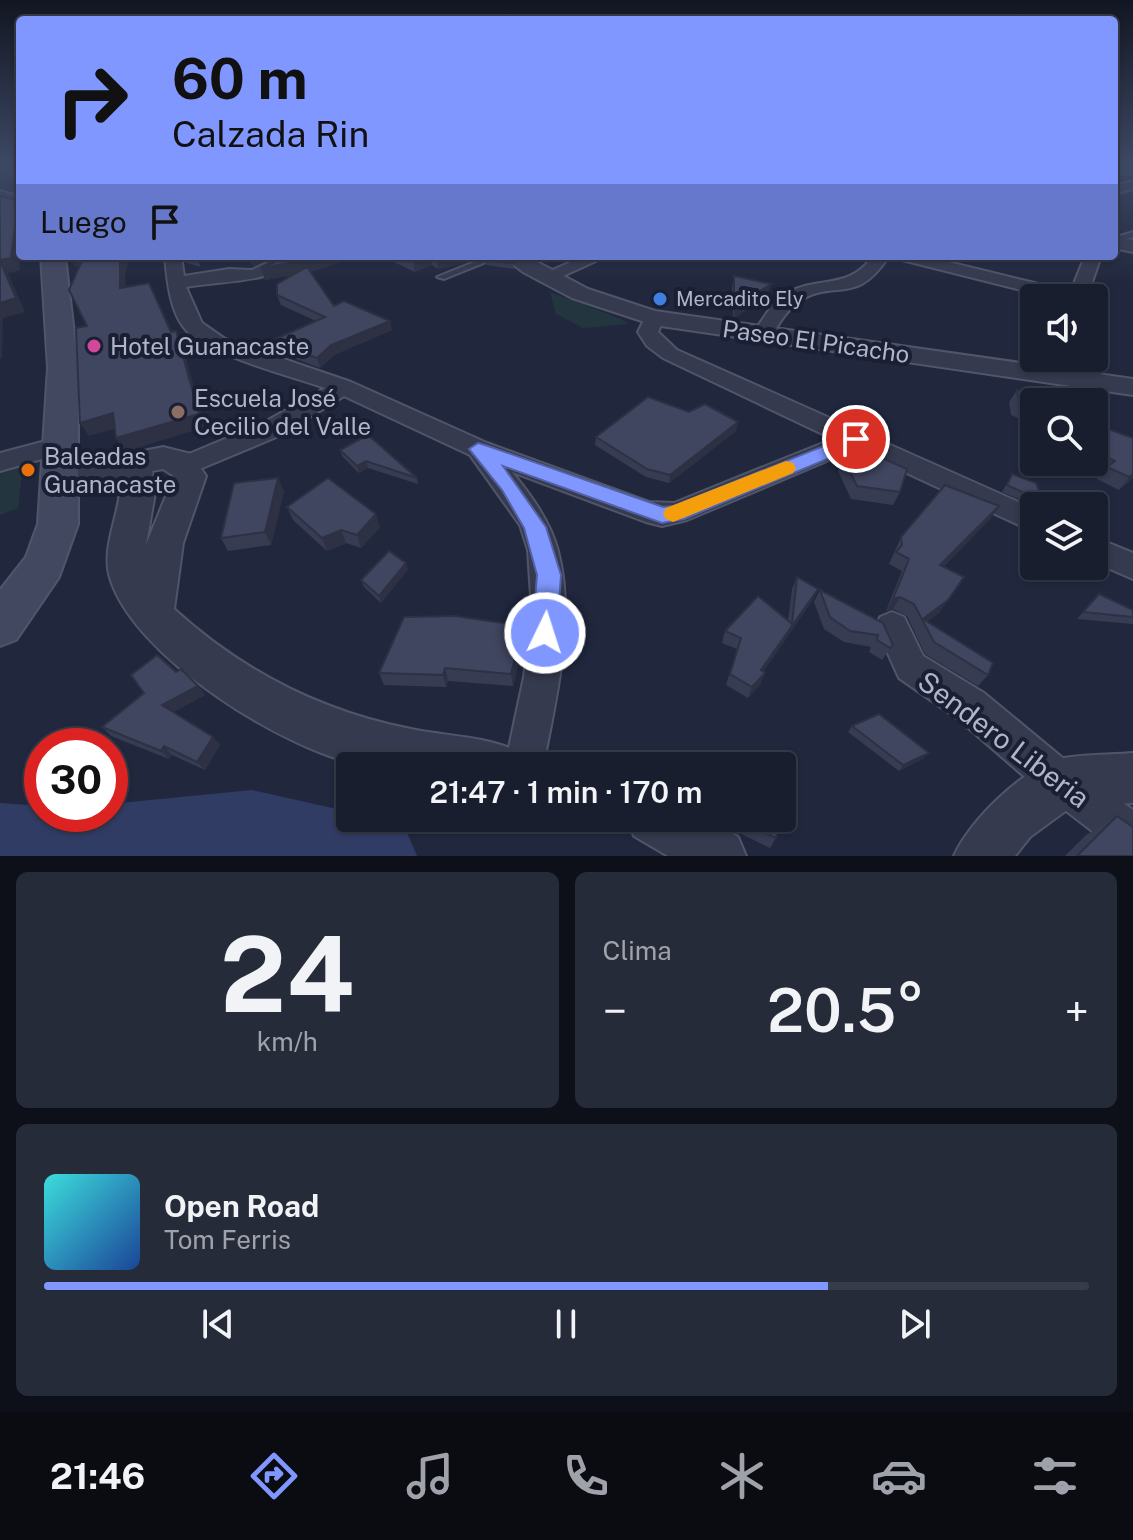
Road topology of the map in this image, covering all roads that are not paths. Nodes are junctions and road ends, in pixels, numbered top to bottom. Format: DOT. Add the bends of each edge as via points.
graph roads {
  1 [pos="53,260"];
  2 [pos="173,260"];
  3 [pos="286,260"];
  4 [pos="486,260"];
  5 [pos="518,260"];
  6 [pos="589,260"];
  7 [pos="879,260"];
  8 [pos="920,260"];
  9 [pos="1092,260"];
  10 [pos="441,277"];
  11 [pos="546,277"];
  12 [pos="176,283"];
  13 [pos="1083,284"];
  14 [pos="1020,285"];
  15 [pos="654,318"];
  16 [pos="764,332"];
  17 [pos="922,356"];
  18 [pos="1016,370"];
  19 [pos="343,387"];
  20 [pos="1133,387"];
  21 [pos="856,439"];
  22 [pos="61,445"];
  23 [pos="478,449"];
  24 [pos="0,462"];
  25 [pos="132,464"];
  26 [pos="186,465"];
  27 [pos="60,480"];
  28 [pos="1020,515"];
  29 [pos="1108,555"];
  30 [pos="1133,567"];
  31 [pos="154,615"];
  32 [pos="0,625"];
  33 [pos="892,627"];
  34 [pos="402,752"];
  35 [pos="527,752"];
  36 [pos="1133,778"];
  37 [pos="1062,783"];
  38 [pos="677,832"];
  39 [pos="1133,836"];
  40 [pos="719,856"];
  41 [pos="981,856"];
  1 -- 22 [label="main road" via="63,368"];
  2 -- 12 [label="street"];
  3 -- 12 [label="street" via="255,275"];
  4 -- 10 [label="lane"];
  5 -- 11 [label="street, Paseo El Picacho"];
  6 -- 11 [label="street"];
  7 -- 16 [label="street" via="851,286 818,287 790,298"];
  8 -- 14 [label="street"];
  9 -- 13 [label="street"];
  11 -- 15 [label="street, Paseo El Picacho" via="571,292"];
  12 -- 19 [label="street" via="187,315 205,335"];
  15 -- 16 [label="street, Paseo El Picacho"];
  15 -- 21 [label="street" via="648,332 670,354"];
  16 -- 17 [label="street, Paseo El Picacho"];
  17 -- 18 [label="street, Paseo El Picacho"];
  17 -- 18 [label="street" via="1039,400"];
  18 -- 20 [label="street, Paseo El Picacho"];
  19 -- 23 [label="street"];
  19 -- 26 [label="street" via="272,429"];
  21 -- 23 [label="street" via="662,515"];
  21 -- 28 [label="street"];
  22 -- 24 [label="street"];
  22 -- 27 [label="main road"];
  23 -- 35 [label="street" via="535,527 549,575 540,691"];
  25 -- 26 [label="street" via="163,458"];
  25 -- 27 [label="street"];
  25 -- 31 [label="street" via="139,482 127,558 130,581"];
  26 -- 31 [label="street" via="190,476 155,577"];
  27 -- 32 [label="main road" via="58,524 44,565"];
  29 -- 30 [label="street"];
  31 -- 34 [label="street" via="202,661 297,718 339,736"];
  33 -- 37 [label="street, Sendero Liberia" via="911,667 971,706"];
  36 -- 37 [label="street"];
  37 -- 39 [label="street, Sendero Liberia"];
  37 -- 41 [label="street" via="1012,819"];
  38 -- 40 [label="street"];
}
